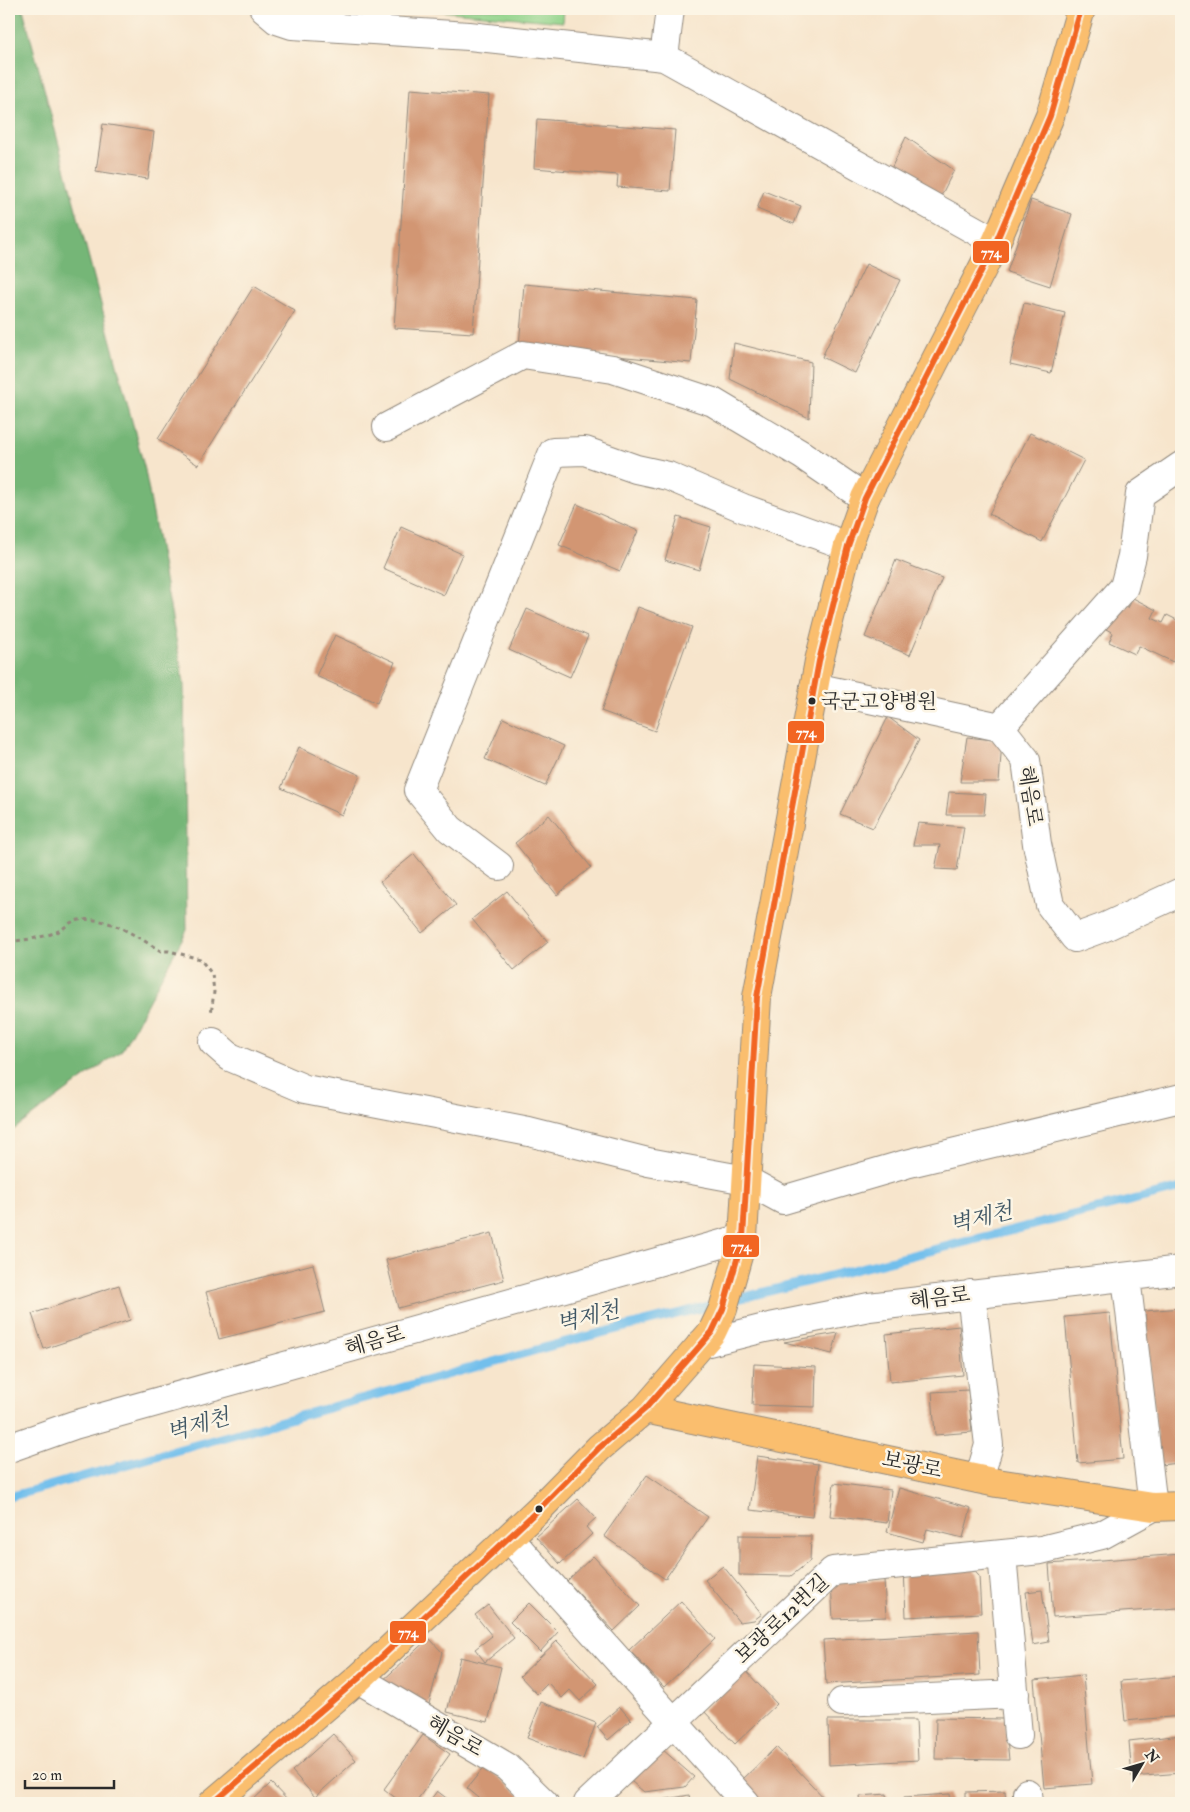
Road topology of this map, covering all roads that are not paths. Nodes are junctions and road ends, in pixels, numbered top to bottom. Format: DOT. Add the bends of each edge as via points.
graph roads {
  1 [pos="264,9"];
  2 [pos="670,9"];
  3 [pos="1081,9"];
  4 [pos="664,57"];
  5 [pos="996,242"];
  6 [pos="387,427"];
  7 [pos="1181,466"];
  8 [pos="864,498"];
  9 [pos="848,546"];
  10 [pos="814,687"];
  11 [pos="1000,727"];
  12 [pos="499,866"];
  13 [pos="1181,892"];
  14 [pos="213,1042"];
  15 [pos="1181,1098"];
  16 [pos="746,1180"];
  17 [pos="740,1248"];
  18 [pos="1181,1270"];
  19 [pos="1126,1276"];
  20 [pos="971,1294"];
  21 [pos="707,1338"];
  22 [pos="645,1410"];
  23 [pos="9,1448"];
  24 [pos="979,1479"];
  25 [pos="1181,1506"];
  26 [pos="1153,1507"];
  27 [pos="509,1538"];
  28 [pos="1002,1554"];
  29 [pos="358,1679"];
  30 [pos="1015,1694"];
  31 [pos="842,1702"];
  32 [pos="672,1722"];
  33 [pos="1018,1735"];
  34 [pos="213,1803"];
  35 [pos="544,1803"];
  36 [pos="588,1803"];
  37 [pos="746,1803"];
  1 -- 4 [label="street" via="277,20 292,24 469,36"];
  2 -- 4 [label="street"];
  3 -- 5 [label="main road" via="1050,116"];
  4 -- 5 [label="street"];
  5 -- 8 [label="main road"];
  6 -- 8 [label="street" via="522,355 613,369 713,402 802,455"];
  7 -- 11 [label="street" via="1140,494 1132,556 1124,587"];
  8 -- 9 [label="main road"];
  9 -- 10 [label="main road"];
  9 -- 12 [label="street" via="743,508 668,476 585,452 552,452 418,790 450,829"];
  10 -- 11 [label="street"];
  10 -- 16 [label="main road" via="757,997"];
  11 -- 13 [label="street, 혜음로" via="1026,760 1037,844 1050,905 1075,938"];
  14 -- 16 [label="street" via="230,1057 305,1089 529,1132 648,1162"];
  15 -- 16 [label="street" via="906,1164 783,1200"];
  16 -- 17 [label="main road"];
  17 -- 21 [label="main road" via="724,1309"];
  17 -- 23 [label="street, 혜음로" via="83,1423"];
  18 -- 19 [label="street, 혜음로"];
  19 -- 20 [label="street, 혜음로"];
  19 -- 26 [label="street"];
  20 -- 21 [label="street, 혜음로" via="869,1307"];
  20 -- 24 [label="street" via="989,1445"];
  21 -- 22 [label="main road"];
  22 -- 24 [label="main road, 보광로"];
  22 -- 27 [label="main road" via="598,1448"];
  24 -- 26 [label="main road, 보광로"];
  25 -- 26 [label="main road, 보광로"];
  26 -- 28 [label="street, 보광로12번길" via="1102,1535 1041,1550"];
  27 -- 29 [label="main road"];
  27 -- 32 [label="street"];
  28 -- 30 [label="street"];
  28 -- 32 [label="street, 보광로12번길" via="833,1571"];
  29 -- 34 [label="main road"];
  29 -- 35 [label="street, 혜음로" via="507,1767"];
  30 -- 31 [label="street"];
  30 -- 33 [label="street"];
  32 -- 36 [label="street, 보광로12번길"];
  32 -- 37 [label="street"];
}
